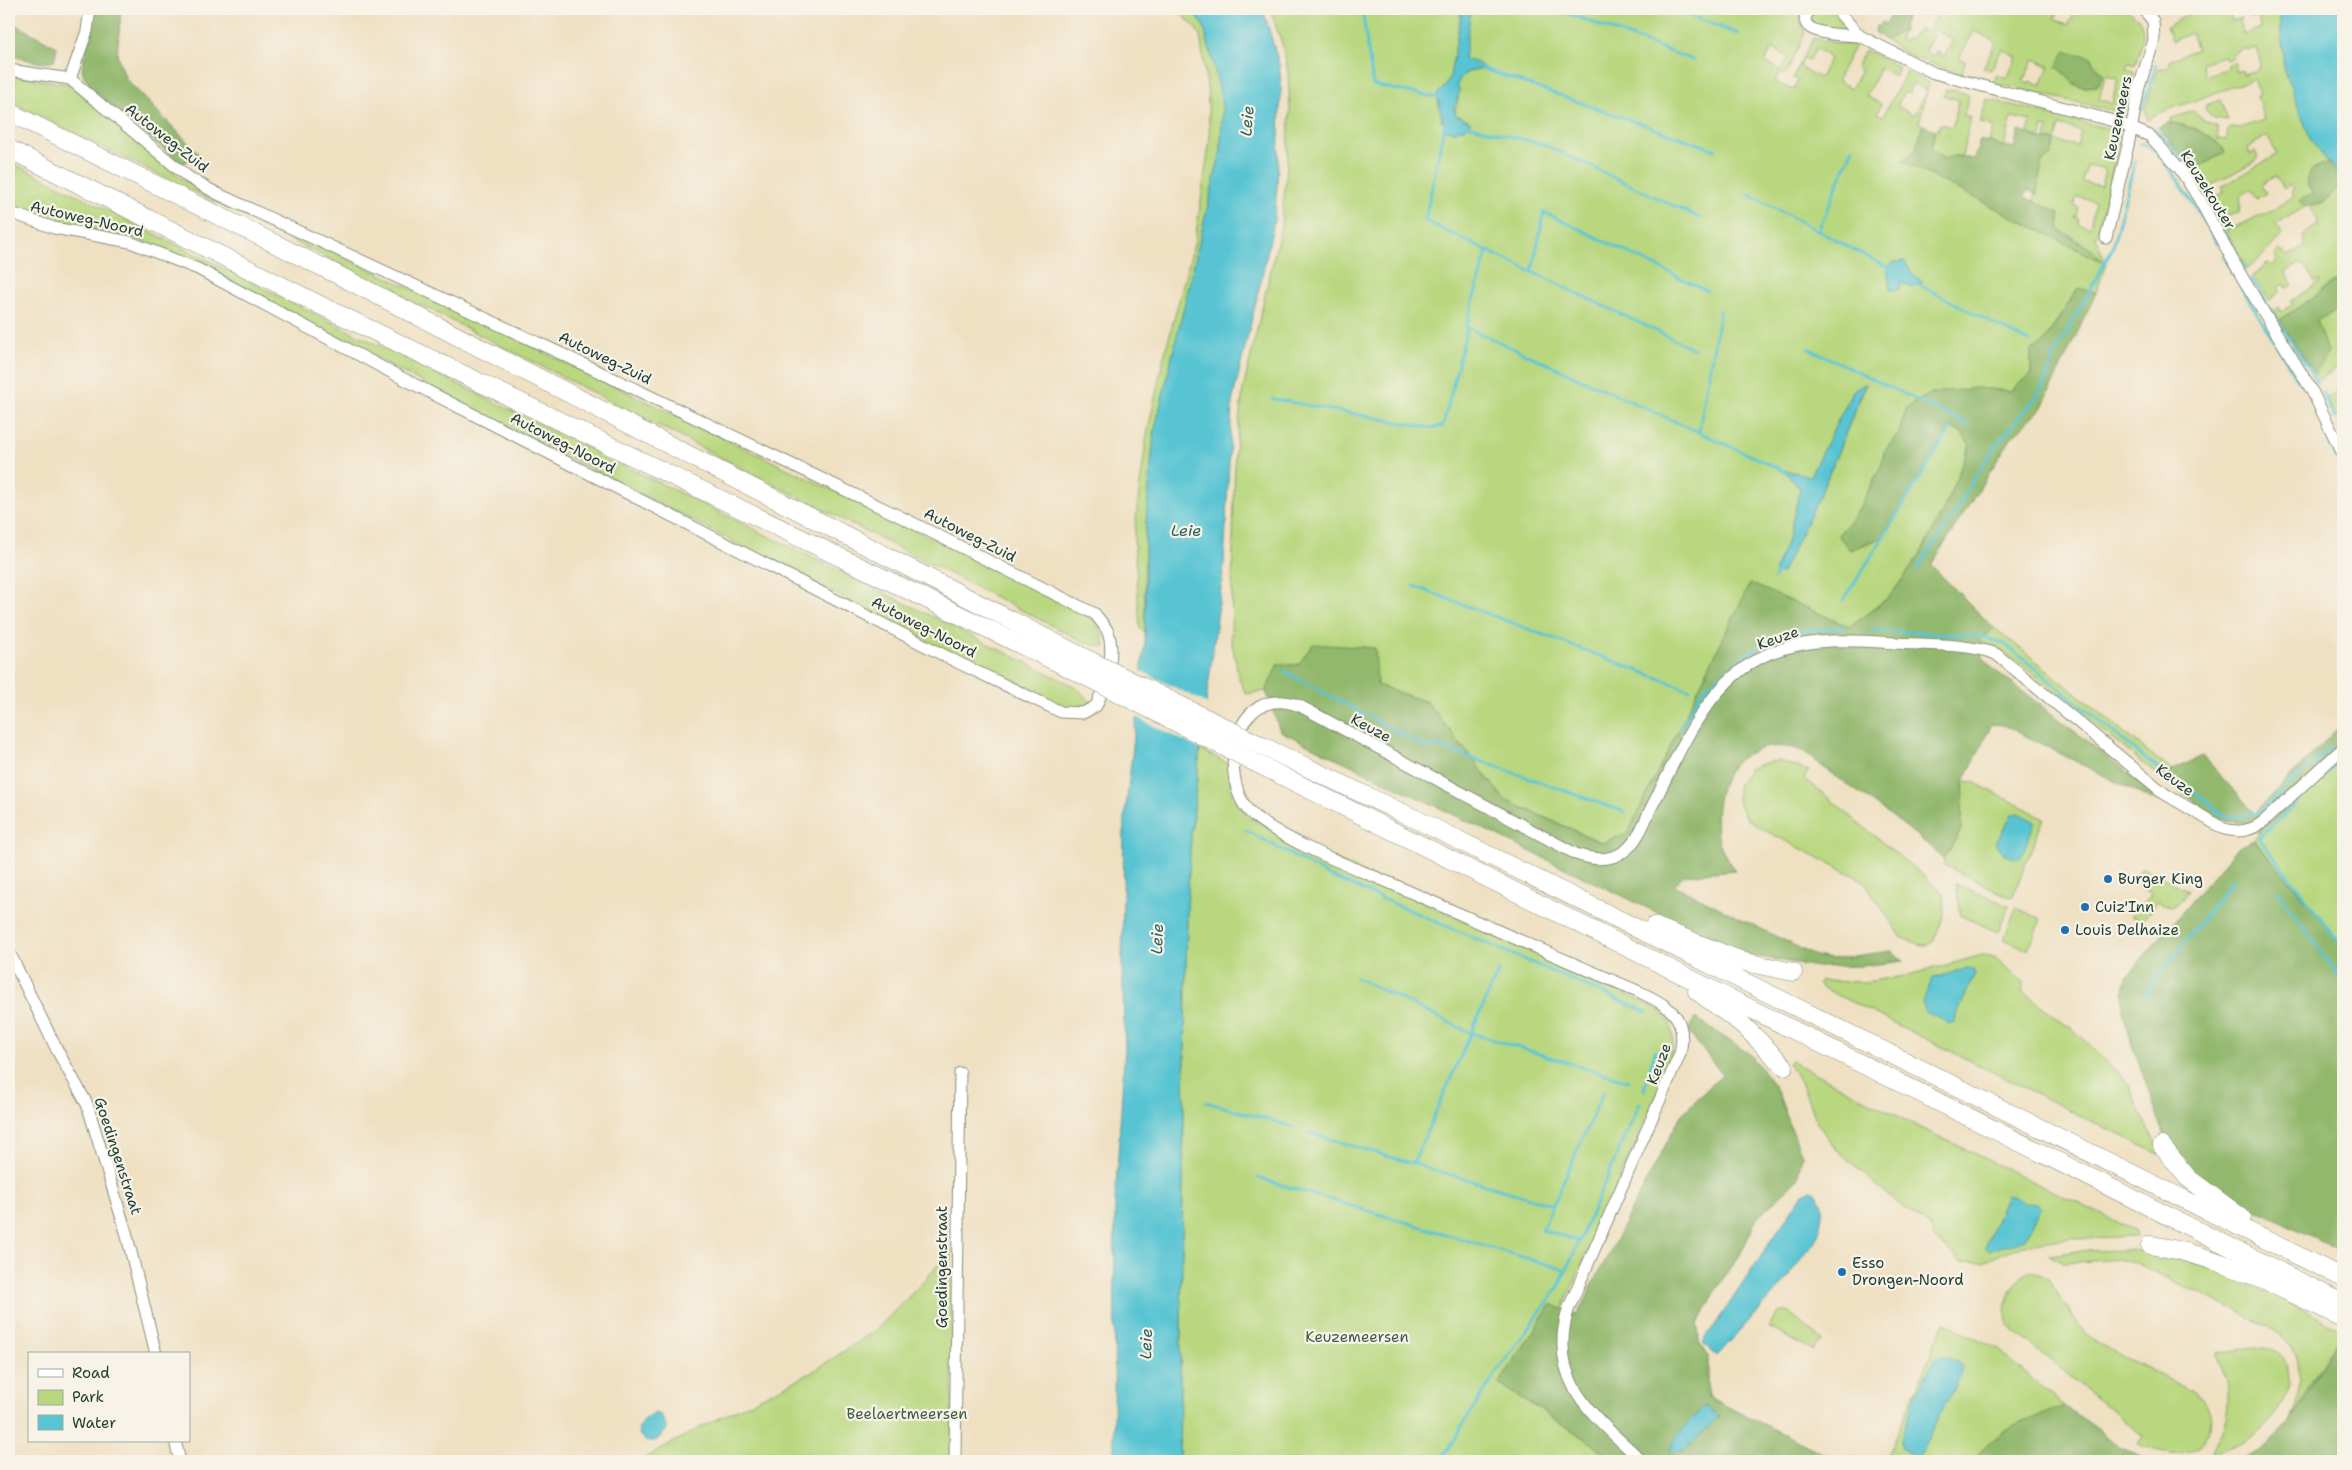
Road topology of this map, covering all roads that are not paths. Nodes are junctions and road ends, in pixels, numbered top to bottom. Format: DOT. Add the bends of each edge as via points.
graph roads {
  1 [pos="90,9"];
  2 [pos="1810,9"];
  3 [pos="1836,9"];
  4 [pos="2143,9"];
  5 [pos="1860,36"];
  6 [pos="9,70"];
  7 [pos="70,79"];
  8 [pos="9,112"];
  9 [pos="2132,126"];
  10 [pos="9,149"];
  11 [pos="9,212"];
  12 [pos="2106,238"];
  13 [pos="2343,455"];
  14 [pos="1081,665"];
  15 [pos="1096,706"];
  16 [pos="2343,748"];
  17 [pos="1539,881"];
  18 [pos="9,952"];
  19 [pos="1676,972"];
  20 [pos="1793,972"];
  21 [pos="1784,1066"];
  22 [pos="960,1073"];
  23 [pos="2162,1146"];
  24 [pos="2271,1242"];
  25 [pos="2150,1246"];
  26 [pos="2343,1278"];
  27 [pos="2343,1303"];
  28 [pos="2343,1318"];
  29 [pos="156,1352"];
  30 [pos="175,1442"];
  31 [pos="180,1461"];
  32 [pos="955,1461"];
  33 [pos="1642,1461"];
  1 -- 7 [label="street" via="87,31"];
  2 -- 5 [label="street, Keuzekouter" via="1807,24 1816,31"];
  3 -- 5 [label="street, Keuzekouter"];
  4 -- 9 [label="street, Keuzemeers" via="2153,22 2155,32 2139,86"];
  5 -- 9 [label="street, Keuzekouter" via="1934,73"];
  6 -- 7 [label="street"];
  7 -- 15 [label="street, Autoweg-Zuid" via="188,176 216,193 571,358 1095,614 1107,630 1110,646"];
  8 -- 14 [label="highway" via="336,274"];
  9 -- 12 [label="street, Keuzemeers"];
  9 -- 13 [label="street, Keuzekouter" via="2150,136 2167,153 2194,190 2311,388"];
  10 -- 14 [label="highway" via="324,307"];
  11 -- 15 [label="street, Autoweg-Noord" via="18,218 54,228 130,242 198,269 402,378 961,664 1061,712 1082,714"];
  14 -- 17 [label="highway, bridge" via="1262,746"];
  14 -- 19 [label="highway, bridge" via="1258,764"];
  16 -- 33 [label="street, Keuze" via="2255,828 2234,832 2165,794 1996,654 1972,648 1853,640 1814,642 1790,646 1767,655 1716,692 1694,725 1634,841 1616,856 1590,859 1300,706 1275,700 1257,706 1240,730 1235,772 1238,795 1254,816 1331,857 1640,992 1662,1003 1679,1020 1683,1043 1680,1054 1569,1308 1562,1342 1568,1377 1576,1394"];
  17 -- 20 [label="highway" via="1745,962"];
  17 -- 24 [label="highway"];
  18 -- 29 [label="street, Goedingenstraat" via="87,1104 126,1232"];
  19 -- 21 [label="highway" via="1743,1025"];
  19 -- 27 [label="highway"];
  22 -- 32 [label="street, Goedingenstraat"];
  23 -- 24 [label="highway" via="2188,1178"];
  24 -- 26 [label="highway"];
  25 -- 28 [label="highway" via="2241,1269"];
  30 -- 31 [label="street"];
}
